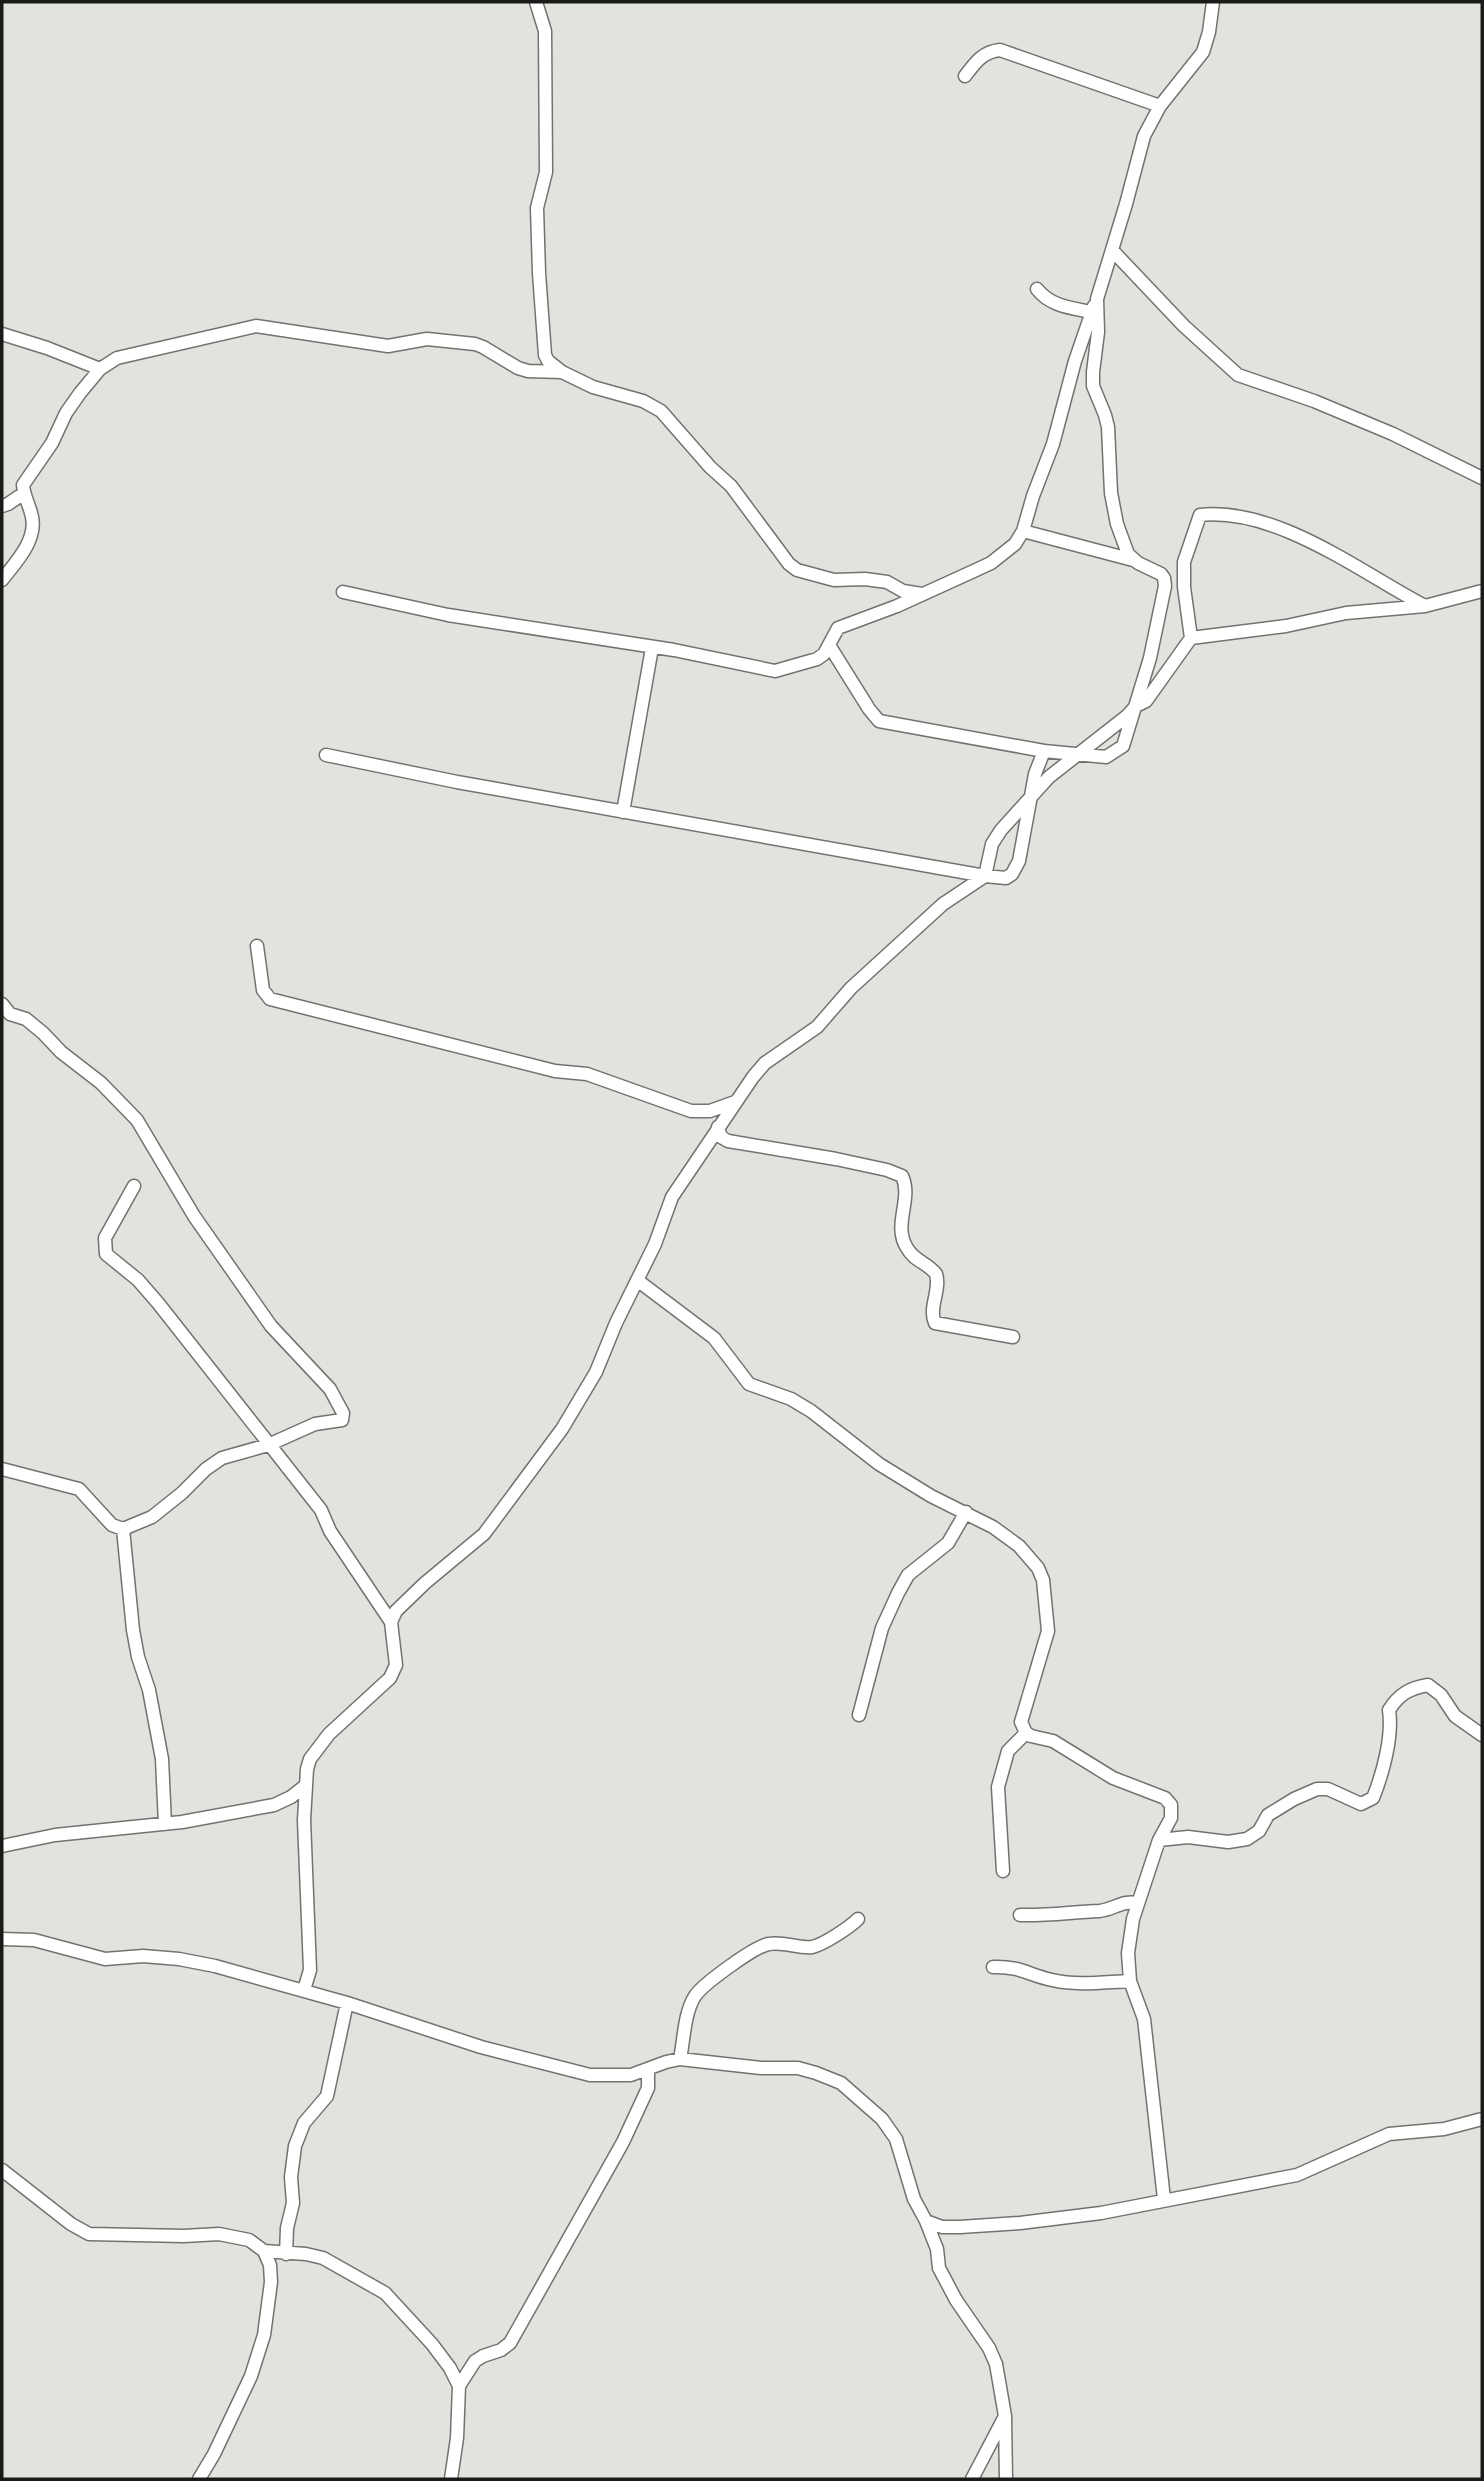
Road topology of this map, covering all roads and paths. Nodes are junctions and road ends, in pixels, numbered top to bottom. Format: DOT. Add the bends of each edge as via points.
graph roads {
  1 [pos="536,2"];
  2 [pos="1213,2"];
  3 [pos="965,76"];
  4 [pos="1160,106"];
  5 [pos="1112,250"];
  6 [pos="1037,289"];
  7 [pos="1097,299"];
  8 [pos="1091,312"];
  9 [pos="2,334"];
  10 [pos="100,369"];
  11 [pos="562,372"];
  12 [pos="1482,478"];
  13 [pos="24,494"];
  14 [pos="2,506"];
  15 [pos="1023,531"];
  16 [pos="1133,560"];
  17 [pos="2,580"];
  18 [pos="1482,591"];
  19 [pos="343,592"];
  20 [pos="922,594"];
  21 [pos="1425,606"];
  22 [pos="1191,638"];
  23 [pos="829,645"];
  24 [pos="652,648"];
  25 [pos="1136,706"];
  26 [pos="1044,751"];
  27 [pos="1078,753"];
  28 [pos="326,755"];
  29 [pos="1031,796"];
  30 [pos="623,811"];
  31 [pos="985,876"];
  32 [pos="257,946"];
  33 [pos="2,1004"];
  34 [pos="736,1102"];
  35 [pos="718,1127"];
  36 [pos="134,1186"];
  37 [pos="637,1280"];
  38 [pos="1013,1337"];
  39 [pos="268,1445"];
  40 [pos="2,1469"];
  41 [pos="966,1512"];
  42 [pos="124,1530"];
  43 [pos="391,1622"];
  44 [pos="859,1715"];
  45 [pos="1026,1733"];
  46 [pos="1482,1735"];
  47 [pos="305,1786"];
  48 [pos="166,1824"];
  49 [pos="1159,1840"];
  50 [pos="2,1846"];
  51 [pos="1003,1871"];
  52 [pos="1137,1903"];
  53 [pos="1020,1915"];
  54 [pos="858,1919"];
  55 [pos="2,1939"];
  56 [pos="993,1967"];
  57 [pos="1130,1981"];
  58 [pos="304,1990"];
  59 [pos="347,2003"];
  60 [pos="681,2059"];
  61 [pos="648,2069"];
  62 [pos="1482,2119"];
  63 [pos="2,2171"];
  64 [pos="1164,2199"];
  65 [pos="926,2221"];
  66 [pos="264,2251"];
  67 [pos="286,2254"];
  68 [pos="459,2386"];
  69 [pos="1005,2416"];
  70 [pos="199,2479"];
  71 [pos="451,2479"];
  72 [pos="972,2479"];
  73 [pos="1006,2479"];
  1 -- 11 [label="street" via="545,31 546,172 537,208 539,273 545,355"];
  2 -- 4 [label="street" via="1203,52"];
  3 -- 4 [label="street" via="980,57 1000,50"];
  4 -- 5 [label="street" via="1144,136"];
  5 -- 7 [label="street"];
  5 -- 12 [label="street" via="1238,375 1393,434"];
  6 -- 8 [label="street" via="1044,298"];
  7 -- 8 [label="street"];
  7 -- 16 [label="street" via="1093,386 1108,427 1117,524"];
  8 -- 15 [label="street"];
  9 -- 10 [label="street"];
  10 -- 11 [label="street" via="117,358 256,326 388,346 427,339 475,344 518,368"];
  10 -- 13 [label="street" via="66,413 23,485"];
  11 -- 20 [label="street" via="661,411 731,486 789,564 819,577 877,580"];
  13 -- 14 [label="street"];
  13 -- 17 [label="street" via="33,532"];
  15 -- 16 [label="street"];
  15 -- 20 [label="street" via="1015,544 991,563"];
  16 -- 25 [label="street" via="1161,574 1165,586"];
  18 -- 21 [label="street"];
  19 -- 24 [label="street" via="448,615"];
  20 -- 23 [label="street" via="838,628"];
  21 -- 22 [label="street" via="1346,613"];
  21 -- 22 [label="street" via="1346,559 1290,533 1257,521 1200,515 1184,562"];
  22 -- 25 [label="street" via="1146,701"];
  23 -- 24 [label="street" via="817,659 775,671"];
  23 -- 26 [label="street" via="879,720"];
  24 -- 30 [label="street"];
  25 -- 27 [label="street"];
  25 -- 27 [label="street" via="1118,751 1107,757"];
  26 -- 27 [label="street"];
  26 -- 29 [label="street"];
  27 -- 29 [label="street"];
  28 -- 30 [label="street"];
  29 -- 31 [label="street" via="992,844"];
  29 -- 31 [label="street" via="1016,869 1006,877"];
  30 -- 31 [label="street"];
  31 -- 34 [label="street" via="943,904 851,988 817,1027 765,1063"];
  32 -- 34 [label="street" via="263,990 270,999 555,1071 587,1074 691,1111"];
  33 -- 39 [label="street" via="10,1014 43,1033 137,1120 194,1216 264,1316 340,1404 342,1420 314,1424"];
  34 -- 35 [label="street"];
  35 -- 37 [label="street" via="672,1197"];
  35 -- 38 [label="street" via="728,1141 902,1176 902,1239 912,1256 936,1273 935,1323"];
  36 -- 39 [label="street" via="105,1238 106,1254 158,1303"];
  37 -- 41 [label="street" via="714,1338 749,1384 790,1398 879,1464"];
  37 -- 43 [label="street" via="596,1372 534,1469 484,1534 408,1599"];
  39 -- 42 [label="street" via="222,1458 152,1517"];
  39 -- 43 [label="street" via="321,1510"];
  40 -- 42 [label="street" via="79,1489 112,1525"];
  41 -- 44 [label="street" via="948,1544 908,1575 898,1593 882,1628"];
  41 -- 45 [label="street" via="1020,1546 1043,1580 1048,1631 1021,1722"];
  42 -- 48 [label="street" via="133,1630 162,1759"];
  43 -- 47 [label="street" via="394,1672 318,1747 310,1759"];
  45 -- 49 [label="street" via="1053,1741 1114,1778 1165,1798 1172,1813"];
  45 -- 51 [label="street" via="1008,1751 998,1787"];
  46 -- 49 [label="street" via="1455,1716 1428,1685 1413,1688 1398,1697 1390,1710 1384,1763 1373,1798 1361,1804 1328,1789 1317,1789 1268,1815 1259,1831 1247,1839"];
  47 -- 48 [label="street" via="274,1805"];
  47 -- 58 [label="street" via="311,1942"];
  48 -- 50 [label="street" via="55,1835"];
  49 -- 52 [label="street"];
  52 -- 53 [label="street" via="1124,1902 1100,1911"];
  52 -- 57 [label="street" via="1129,1937"];
  54 -- 60 [label="street" via="815,1946 764,1945 703,1987 690,2009"];
  55 -- 58 [label="street" via="34,1940 105,1959 180,1959"];
  56 -- 57 [label="street" via="1011,1966 1049,1980 1084,1984"];
  57 -- 64 [label="street" via="1144,2019"];
  58 -- 59 [label="street"];
  59 -- 61 [label="street" via="481,2047 578,2072 617,2077"];
  59 -- 67 [label="street" via="327,2096 304,2123 295,2146"];
  60 -- 61 [label="street"];
  60 -- 65 [label="street" via="798,2068 841,2083 882,2119 895,2139"];
  61 -- 68 [label="street" via="648,2088 634,2120 510,2343 475,2361"];
  62 -- 64 [label="street" via="1444,2129 1389,2134 1297,2175"];
  63 -- 66 [label="street" via="89,2234 219,2234 249,2240"];
  64 -- 65 [label="street" via="1020,2223 942,2227"];
  65 -- 69 [label="street" via="939,2268 996,2364"];
  66 -- 67 [label="street"];
  66 -- 70 [label="street" via="271,2282 264,2335 251,2376"];
  67 -- 68 [label="street" via="323,2259 385,2293 428,2338"];
  68 -- 71 [label="street"];
  69 -- 72 [label="street"];
  69 -- 73 [label="street"];
}
